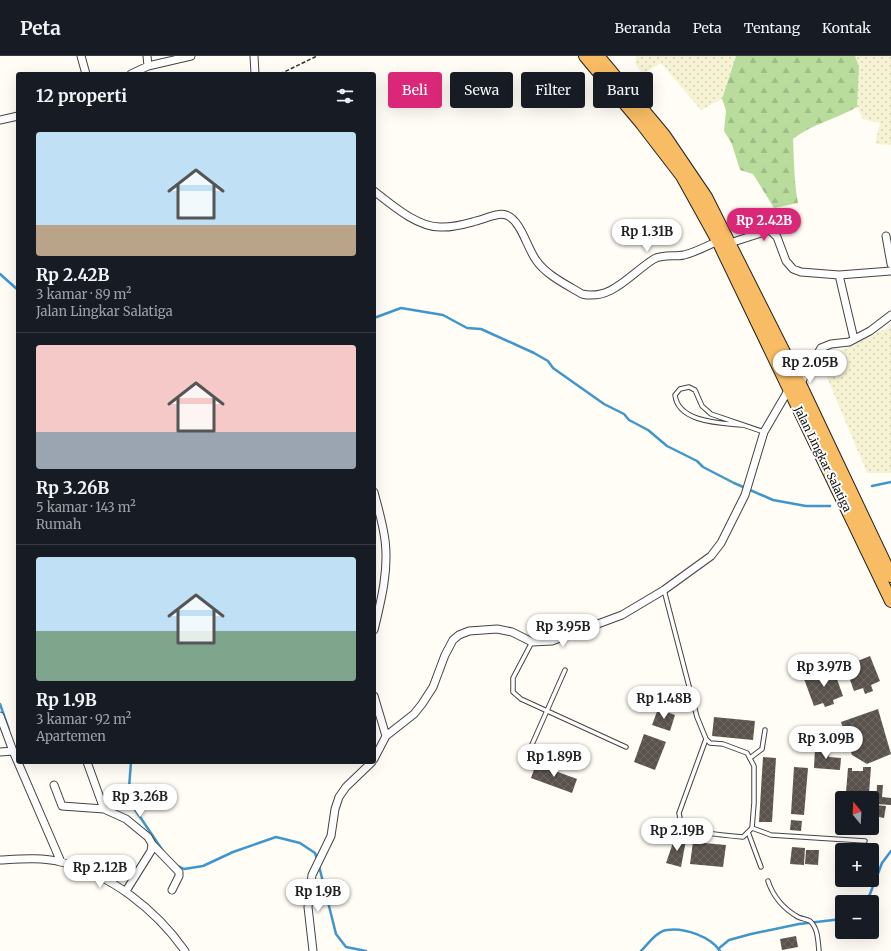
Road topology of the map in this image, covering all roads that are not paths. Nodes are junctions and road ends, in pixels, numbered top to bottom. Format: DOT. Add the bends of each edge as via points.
graph roads {
  1 [pos="81,56"];
  2 [pos="146,56"];
  3 [pos="191,56"];
  4 [pos="254,56"];
  5 [pos="585,56"];
  6 [pos="598,56"];
  7 [pos="148,66"];
  8 [pos="85,72"];
  9 [pos="136,72"];
  10 [pos="255,72"];
  11 [pos="16,116"];
  12 [pos="0,120"];
  13 [pos="376,192"];
  14 [pos="782,216"];
  15 [pos="770,230"];
  16 [pos="886,236"];
  17 [pos="724,242"];
  18 [pos="891,264"];
  19 [pos="891,271"];
  20 [pos="839,275"];
  21 [pos="891,315"];
  22 [pos="854,339"];
  23 [pos="794,387"];
  24 [pos="741,425"];
  25 [pos="764,432"];
  26 [pos="377,514"];
  27 [pos="891,576"];
  28 [pos="664,590"];
  29 [pos="891,601"];
  30 [pos="376,619"];
  31 [pos="532,642"];
  32 [pos="565,670"];
  33 [pos="376,703"];
  34 [pos="547,709"];
  35 [pos="0,716"];
  36 [pos="765,730"];
  37 [pos="386,736"];
  38 [pos="706,739"];
  39 [pos="626,748"];
  40 [pos="530,749"];
  41 [pos="12,750"];
  42 [pos="0,752"];
  43 [pos="376,754"];
  44 [pos="750,758"];
  45 [pos="16,759"];
  46 [pos="18,764"];
  47 [pos="88,764"];
  48 [pos="370,764"];
  49 [pos="54,785"];
  50 [pos="104,809"];
  51 [pos="752,828"];
  52 [pos="748,832"];
  53 [pos="865,841"];
  54 [pos="152,844"];
  55 [pos="0,860"];
  56 [pos="61,862"];
  57 [pos="761,867"];
  58 [pos="768,881"];
  59 [pos="172,890"];
  60 [pos="126,891"];
  61 [pos="185,951"];
  62 [pos="313,951"];
  63 [pos="819,951"];
  1 -- 8 [label="street"];
  2 -- 7 [label="street"];
  3 -- 7 [label="street"];
  4 -- 10 [label="street"];
  5 -- 17 [label="highway, Jalan Lingkar Salatiga" via="682,176"];
  6 -- 17 [label="highway, Jalan Lingkar Salatiga" via="646,111 683,161 706,197"];
  7 -- 9 [label="street"];
  11 -- 12 [label="street"];
  13 -- 17 [label="street" via="428,225 455,226 506,215 515,222 541,268 587,295 598,295 615,289 660,257 685,254"];
  14 -- 15 [label="street"];
  15 -- 17 [label="street"];
  15 -- 20 [label="street" via="777,237 786,261 793,269"];
  16 -- 18 [label="street"];
  17 -- 23 [label="highway, Jalan Lingkar Salatiga"];
  19 -- 20 [label="street"];
  20 -- 22 [label="street"];
  21 -- 22 [label="street"];
  22 -- 23 [label="street" via="821,348"];
  23 -- 25 [label="street"];
  23 -- 27 [label="highway, Jalan Lingkar Salatiga"];
  23 -- 29 [label="highway, Jalan Lingkar Salatiga"];
  24 -- 24 [label="lane" via="695,417 680,409 675,395 680,389 689,387 695,390 705,410"];
  24 -- 25 [label="lane"];
  25 -- 28 [label="street" via="744,495 715,551 700,565"];
  26 -- 30 [label="street" via="385,539 386,566"];
  28 -- 31 [label="street" via="615,618 552,641"];
  28 -- 38 [label="lane" via="697,717"];
  31 -- 34 [label="lane" via="513,678 512,688 516,696"];
  31 -- 37 [label="street" via="512,632 497,629 469,631 460,635 453,640 433,687 422,704 414,714"];
  32 -- 34 [label="lane"];
  33 -- 37 [label="street"];
  34 -- 39 [label="lane"];
  34 -- 40 [label="lane"];
  35 -- 41 [label="street"];
  36 -- 44 [label="lane" via="762,749"];
  37 -- 43 [label="street"];
  38 -- 44 [label="lane" via="710,743 723,744 747,753"];
  38 -- 52 [label="lane" via="679,812 681,822 686,827 722,835 743,837"];
  41 -- 42 [label="street"];
  41 -- 45 [label="street"];
  44 -- 51 [label="lane" via="754,766"];
  46 -- 56 [label="street"];
  47 -- 50 [label="street"];
  48 -- 62 [label="street" via="339,797 331,836 312,875 308,907"];
  49 -- 50 [label="street" via="62,806"];
  50 -- 54 [label="street" via="126,819 148,836"];
  51 -- 52 [label="lane"];
  51 -- 53 [label="lane" via="771,835"];
  52 -- 57 [label="lane"];
  54 -- 59 [label="street" via="179,872 180,876"];
  54 -- 60 [label="street" via="151,851"];
  55 -- 56 [label="street"];
  56 -- 60 [label="street"];
  58 -- 63 [label="lane" via="777,899 787,909 809,920 813,925 817,933"];
  60 -- 61 [label="street" via="156,916"];
}
